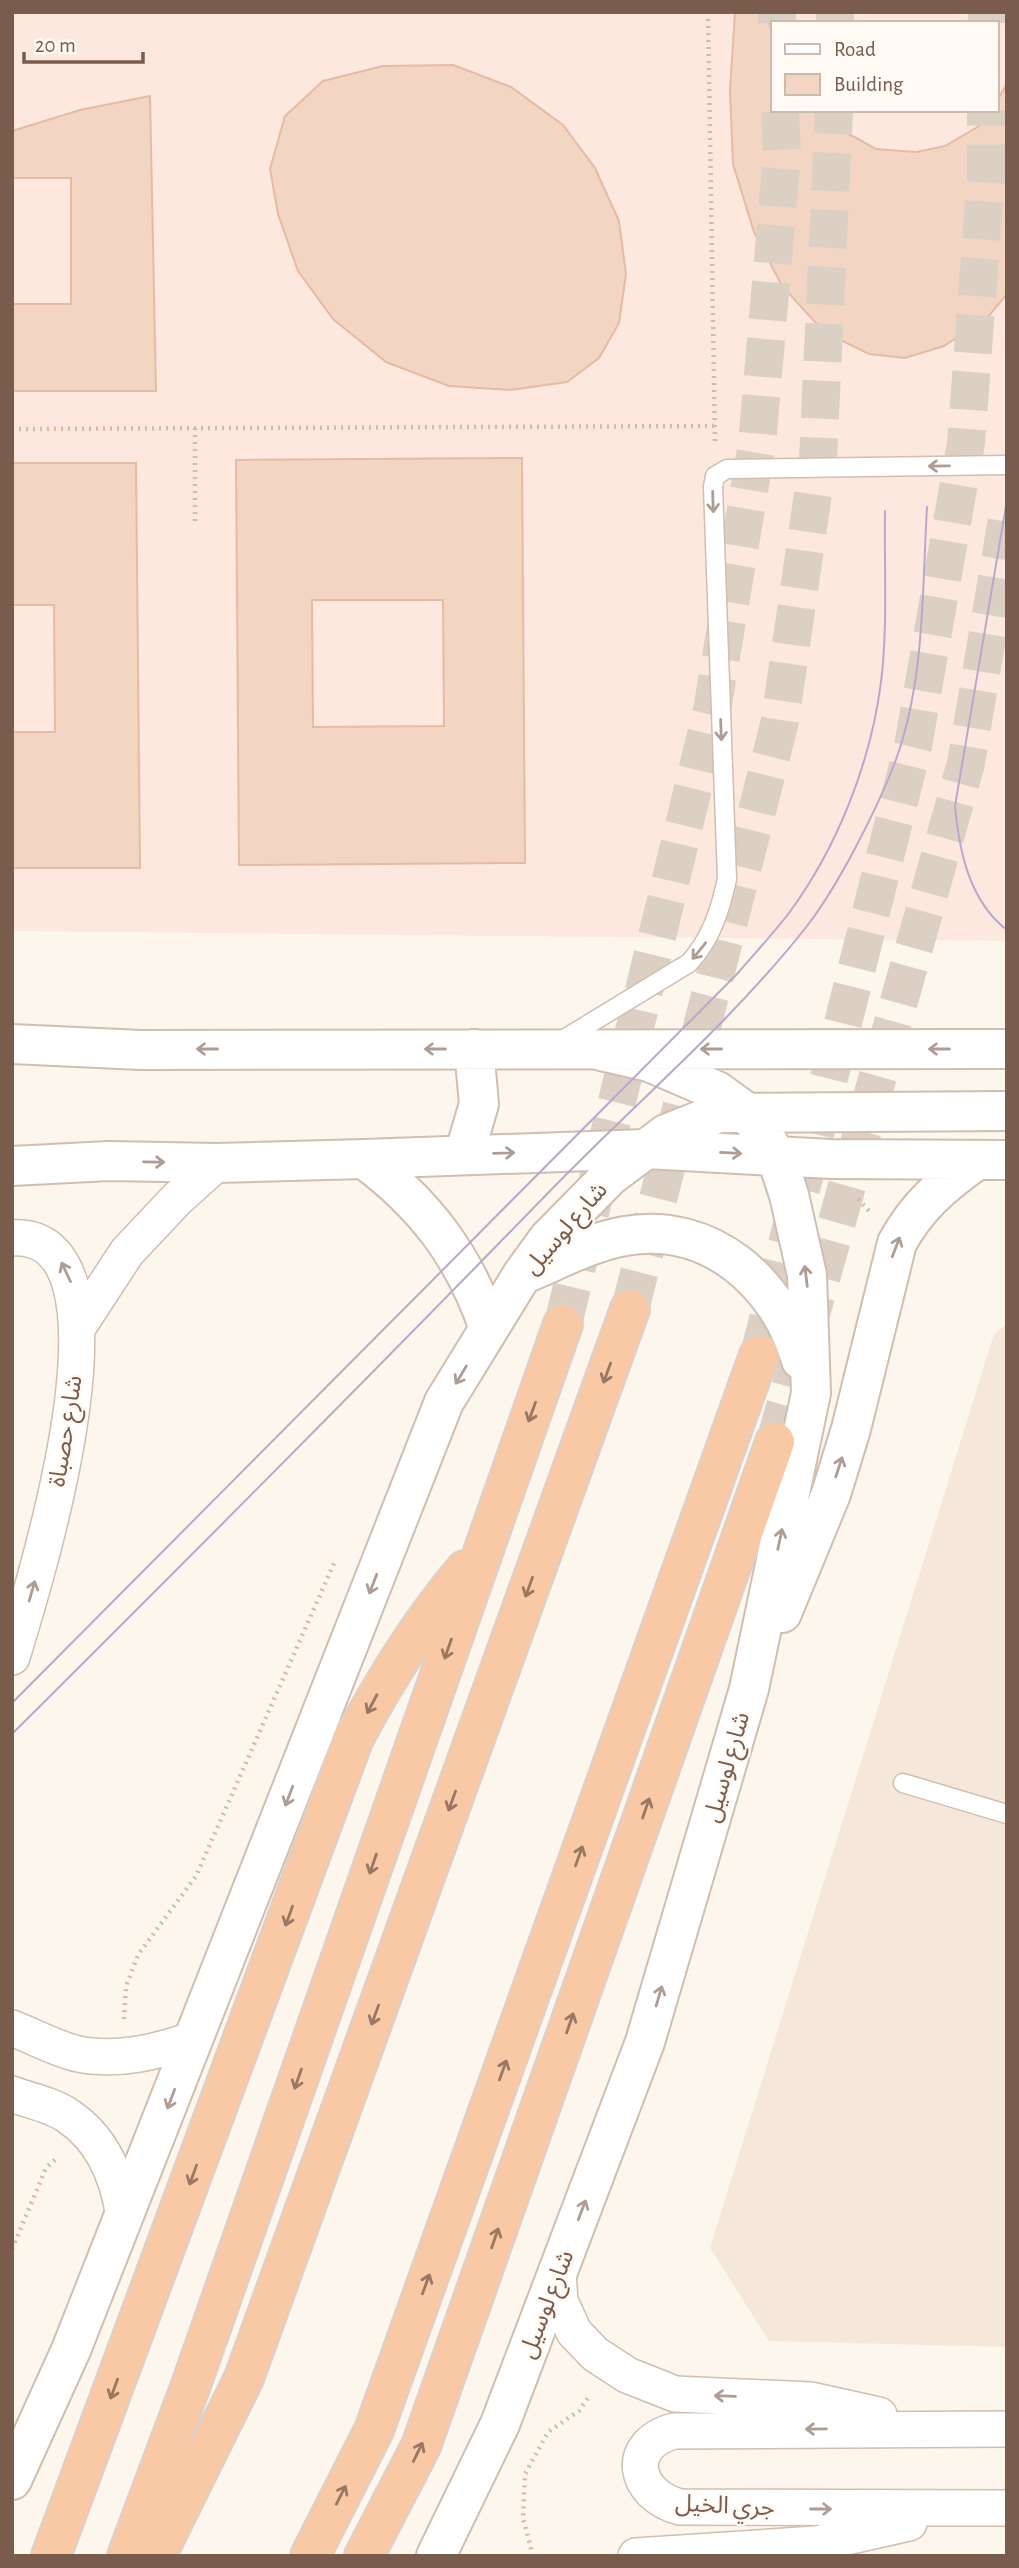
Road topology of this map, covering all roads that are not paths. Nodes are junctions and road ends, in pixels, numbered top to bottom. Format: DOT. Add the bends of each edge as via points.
graph roads {
  1 [pos="1007,465"];
  2 [pos="12,1044"];
  3 [pos="142,1049"];
  4 [pos="474,1049"];
  5 [pos="548,1049"];
  6 [pos="597,1049"];
  7 [pos="1007,1049"];
  8 [pos="12,1052"];
  9 [pos="1007,1111"];
  10 [pos="746,1112"];
  11 [pos="646,1149"];
  12 [pos="464,1155"];
  13 [pos="12,1156"];
  14 [pos="776,1156"];
  15 [pos="365,1159"];
  16 [pos="992,1160"];
  17 [pos="109,1161"];
  18 [pos="217,1163"];
  19 [pos="12,1166"];
  20 [pos="12,1238"];
  21 [pos="522,1275"];
  22 [pos="630,1309"];
  23 [pos="563,1324"];
  24 [pos="78,1327"];
  25 [pos="489,1329"];
  26 [pos="759,1354"];
  27 [pos="811,1393"];
  28 [pos="775,1442"];
  29 [pos="482,1549"];
  30 [pos="12,1657"];
  31 [pos="749,1689"];
  32 [pos="903,1783"];
  33 [pos="1007,1814"];
  34 [pos="12,2028"];
  35 [pos="194,2039"];
  36 [pos="12,2094"];
  37 [pos="124,2217"];
  38 [pos="558,2273"];
  39 [pos="937,2428"];
  40 [pos="1007,2429"];
  41 [pos="12,2480"];
  42 [pos="1007,2508"];
  43 [pos="970,2509"];
  44 [pos="51,2556"];
  45 [pos="127,2556"];
  46 [pos="156,2556"];
  47 [pos="310,2556"];
  48 [pos="364,2556"];
  49 [pos="436,2556"];
  50 [pos="636,2556"];
  1 -- 5 [label="lane, one-way" via="727,469 716,476 727,879 722,902 705,946 689,963"];
  2 -- 3 [label="street"];
  4 -- 3 [label="street, one-way"];
  3 -- 8 [label="street"];
  4 -- 5 [label="street"];
  4 -- 12 [label="street" via="479,1104"];
  5 -- 6 [label="street"];
  7 -- 6 [label="street, one-way"];
  6 -- 10 [label="street, شارع لوسيل" via="682,1074"];
  9 -- 10 [label="street, شارع لوسيل"];
  10 -- 11 [label="street, شارع لوسيل" via="719,1113 690,1122"];
  10 -- 14 [label="street, شارع لوسيل"];
  12 -- 11 [label="street, one-way"];
  11 -- 14 [label="street, one-way"];
  11 -- 21 [label="street, شارع لوسيل" via="578,1206"];
  12 -- 15 [label="street"];
  13 -- 17 [label="street"];
  14 -- 16 [label="street"];
  27 -- 14 [label="street, شارع لوسيل, one-way" via="807,1275"];
  15 -- 18 [label="street"];
  15 -- 25 [label="street" via="438,1227 468,1276"];
  31 -- 16 [label="street, one-way" via="831,1494 897,1242 926,1199"];
  17 -- 18 [label="street, one-way"];
  17 -- 19 [label="street"];
  18 -- 24 [label="street" via="127,1252"];
  24 -- 20 [label="street, شارع حصباة, one-way" via="68,1272 50,1247 25,1237"];
  21 -- 25 [label="street, شارع لوسيل"];
  21 -- 27 [label="street" via="626,1236 677,1236 726,1254 765,1287 793,1331"];
  22 -- 46 [label="highway, one-way" via="244,2378"];
  23 -- 29 [label="highway, one-way"];
  30 -- 24 [label="street, شارع حصباة, one-way" via="44,1551 67,1435"];
  25 -- 35 [label="street, شارع لوسيل, one-way" via="444,1402"];
  47 -- 26 [label="highway, one-way" via="374,2430"];
  31 -- 27 [label="street, شارع لوسيل, one-way"];
  48 -- 28 [label="highway, one-way" via="421,2446"];
  29 -- 44 [label="highway, one-way" via="412,1640 354,1738"];
  29 -- 45 [label="highway, one-way" via="191,2385"];
  38 -- 31 [label="street, شارع لوسيل, one-way" via="645,2042"];
  32 -- 33 [label="lane"];
  34 -- 35 [label="street" via="77,2054 122,2056"];
  35 -- 37 [label="street, شارع لوسيل, one-way"];
  36 -- 37 [label="street" via="66,2114 86,2131 114,2172"];
  37 -- 41 [label="street, شارع لوسيل"];
  39 -- 38 [label="street, one-way" via="811,2400 675,2394 627,2375 595,2354 575,2332 560,2301"];
  38 -- 49 [label="street, شارع لوسيل" via="500,2424"];
  39 -- 40 [label="street, جري الخيل"];
  39 -- 43 [label="street, جري الخيل, one-way" via="674,2431 649,2442 641,2471 649,2491 680,2507"];
  42 -- 43 [label="street, جري الخيل"];
  43 -- 50 [label="street" via="816,2544"];
}
